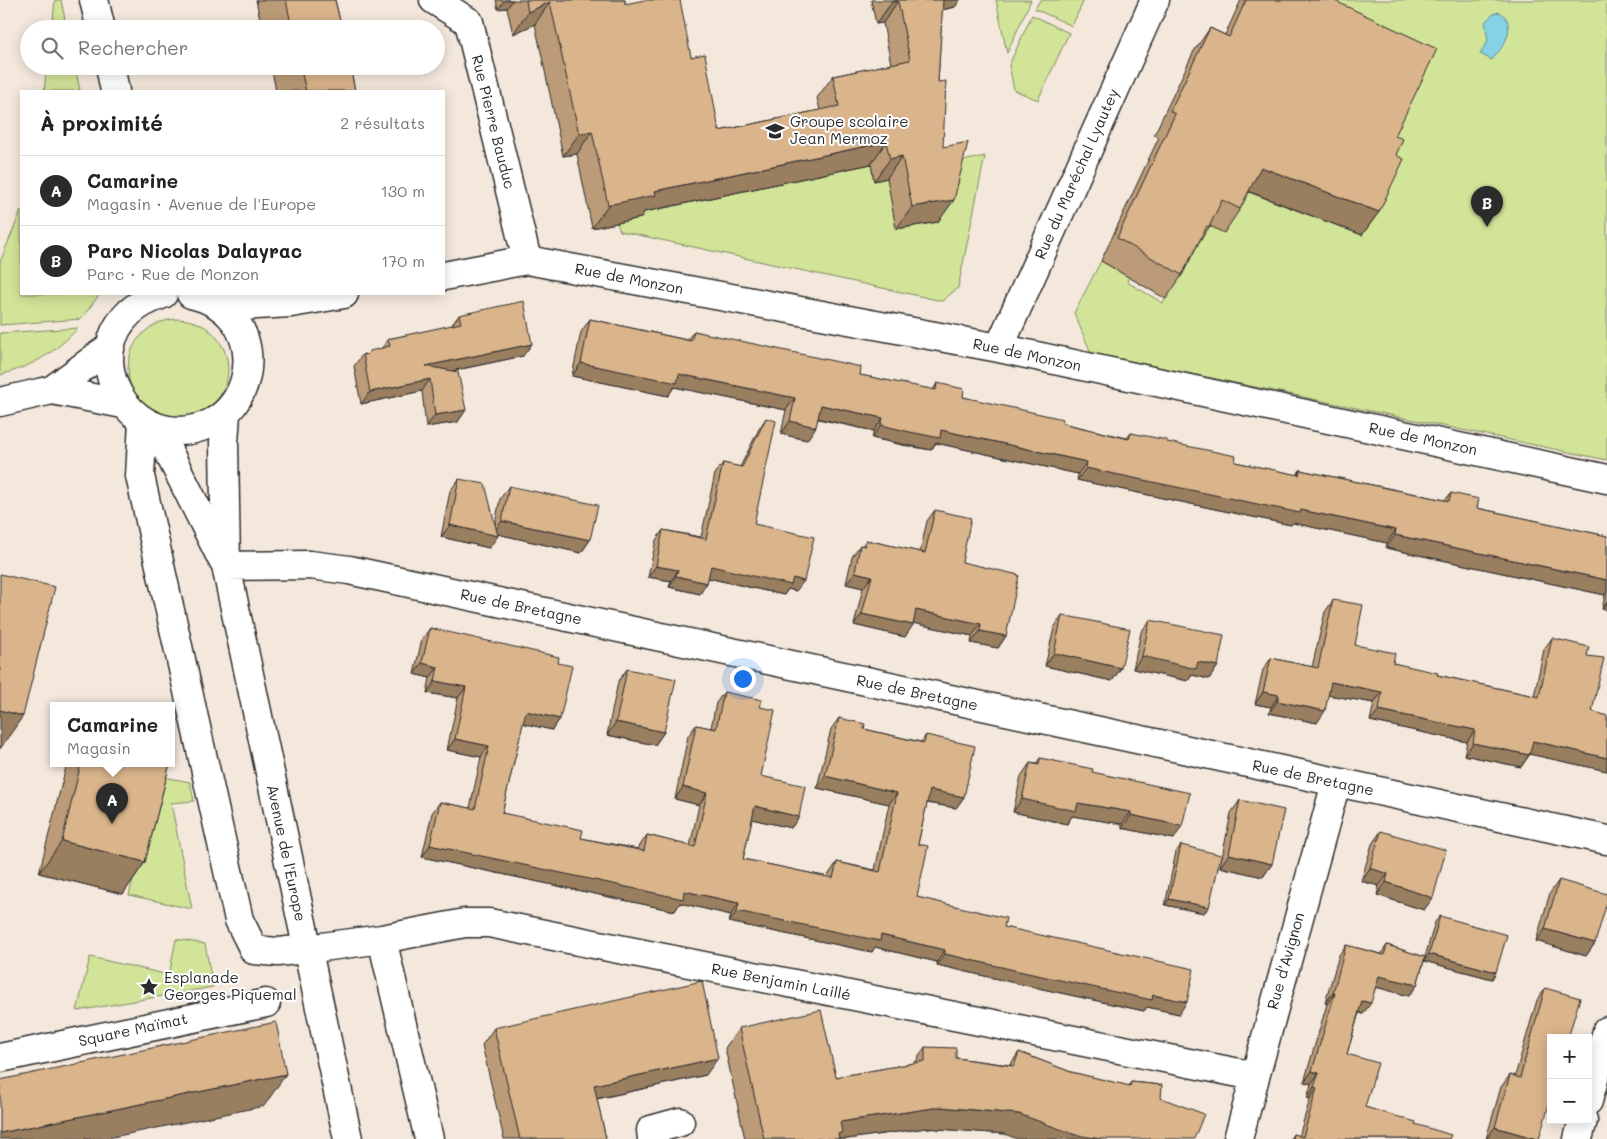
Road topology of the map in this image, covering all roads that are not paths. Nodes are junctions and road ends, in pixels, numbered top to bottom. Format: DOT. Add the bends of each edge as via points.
graph roads {
  1 [pos="94,0"];
  2 [pos="434,0"];
  3 [pos="1154,0"];
  4 [pos="99,20"];
  5 [pos="112,75"];
  6 [pos="115,90"];
  7 [pos="528,260"];
  8 [pos="445,276"];
  9 [pos="161,295"];
  10 [pos="338,295"];
  11 [pos="205,298"];
  12 [pos="131,303"];
  13 [pos="291,303"];
  14 [pos="245,340"];
  15 [pos="110,347"];
  16 [pos="999,348"];
  17 [pos="52,390"];
  18 [pos="0,402"];
  19 [pos="226,413"];
  20 [pos="141,417"];
  21 [pos="1607,479"];
  22 [pos="226,566"];
  23 [pos="1336,783"];
  24 [pos="1607,840"];
  25 [pos="382,939"];
  26 [pos="307,949"];
  27 [pos="266,1003"];
  28 [pos="1607,1031"];
  29 [pos="0,1058"];
  30 [pos="1254,1076"];
  31 [pos="1592,1086"];
  32 [pos="680,1122"];
  33 [pos="1582,1124"];
  34 [pos="348,1139"];
  35 [pos="429,1139"];
  36 [pos="652,1139"];
  37 [pos="1238,1139"];
  38 [pos="1578,1139"];
  1 -- 4 [label="street"];
  2 -- 7 [label="street, Rue Pierre Bauduc" via="469,22"];
  3 -- 16 [label="street, Rue du Maréchal Lyautey"];
  5 -- 6 [label="street"];
  7 -- 8 [label="street, Rue de Monzon"];
  7 -- 16 [label="street, Rue de Monzon"];
  9 -- 12 [label="street"];
  10 -- 13 [label="street"];
  11 -- 13 [label="street"];
  11 -- 14 [label="street" via="236,322"];
  12 -- 15 [label="street"];
  13 -- 14 [label="street"];
  14 -- 19 [label="street" via="246,380"];
  15 -- 17 [label="street"];
  15 -- 20 [label="street, Avenue de l'Europe" via="109,367 114,387"];
  16 -- 21 [label="street, Rue de Monzon"];
  17 -- 18 [label="street"];
  17 -- 20 [label="street"];
  19 -- 20 [label="street" via="215,421 179,431"];
  19 -- 22 [label="street, Avenue de l'Europe"];
  20 -- 22 [label="street, Avenue de l'Europe"];
  20 -- 26 [label="street, Rue Benjamin Laillé" via="140,476 239,920 254,950"];
  22 -- 23 [label="street, Rue de Bretagne" via="310,565 349,570"];
  22 -- 26 [label="street, Avenue de l'Europe"];
  23 -- 24 [label="street, Rue de Bretagne"];
  23 -- 30 [label="street, Rue d'Avignon"];
  25 -- 26 [label="street, Rue Benjamin Laillé"];
  25 -- 30 [label="street, Rue Benjamin Laillé" via="465,923 489,923"];
  25 -- 35 [label="street"];
  26 -- 34 [label="street, Avenue de l'Europe"];
  27 -- 29 [label="street, Square Maïmat"];
  28 -- 31 [label="street"];
  30 -- 37 [label="street, Rue d'Avignon"];
  32 -- 36 [label="street" via="651,1130"];
  33 -- 38 [label="street"];
}
